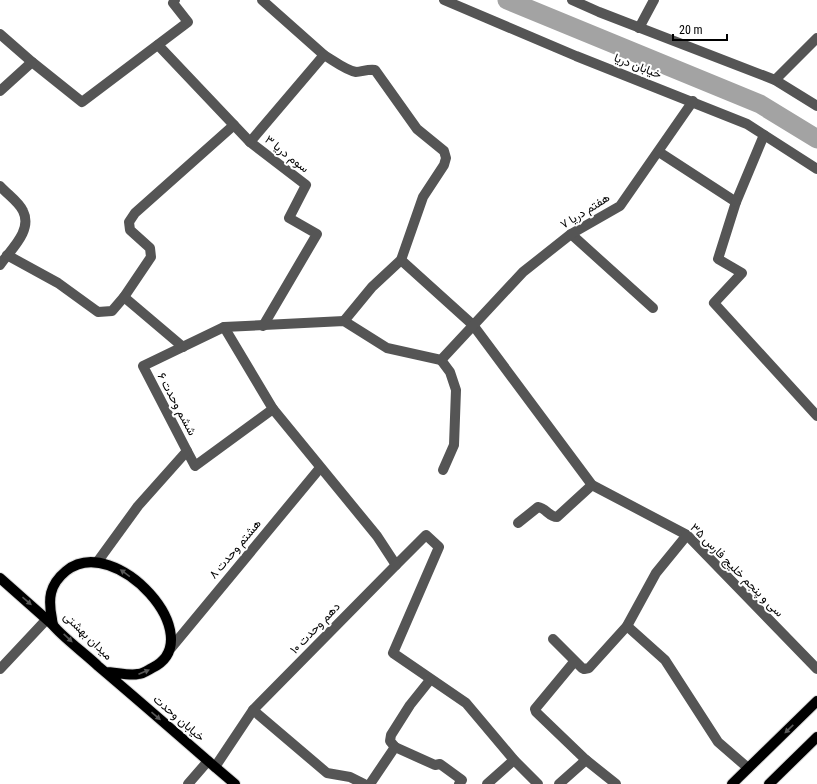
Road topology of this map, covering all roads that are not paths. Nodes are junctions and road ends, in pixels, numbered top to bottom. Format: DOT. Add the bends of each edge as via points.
graph roads {
  1 [pos="175,0"];
  2 [pos="262,0"];
  3 [pos="444,0"];
  4 [pos="572,0"];
  5 [pos="654,0"];
  6 [pos="639,28"];
  7 [pos="0,34"];
  8 [pos="817,38"];
  9 [pos="158,45"];
  10 [pos="324,55"];
  11 [pos="32,62"];
  12 [pos="775,80"];
  13 [pos="0,91"];
  14 [pos="693,101"];
  15 [pos="817,106"];
  16 [pos="234,126"];
  17 [pos="764,135"];
  18 [pos="250,142"];
  19 [pos="659,152"];
  20 [pos="817,169"];
  21 [pos="0,186"];
  22 [pos="736,202"];
  23 [pos="571,234"];
  24 [pos="7,255"];
  25 [pos="401,260"];
  26 [pos="0,265"];
  27 [pos="124,297"];
  28 [pos="653,308"];
  29 [pos="344,321"];
  30 [pos="263,326"];
  31 [pos="473,326"];
  32 [pos="224,327"];
  33 [pos="183,346"];
  34 [pos="441,360"];
  35 [pos="273,409"];
  36 [pos="816,411"];
  37 [pos="187,452"];
  38 [pos="320,468"];
  39 [pos="443,470"];
  40 [pos="592,485"];
  41 [pos="518,523"];
  42 [pos="687,534"];
  43 [pos="98,561"];
  44 [pos="396,565"];
  45 [pos="0,578"];
  46 [pos="50,622"];
  47 [pos="627,626"];
  48 [pos="553,639"];
  49 [pos="171,648"];
  50 [pos="574,662"];
  51 [pos="817,669"];
  52 [pos="0,670"];
  53 [pos="105,672"];
  54 [pos="430,680"];
  55 [pos="817,701"];
  56 [pos="253,710"];
  57 [pos="817,737"];
  58 [pos="395,747"];
  59 [pos="514,760"];
  60 [pos="586,760"];
  61 [pos="212,764"];
  62 [pos="748,768"];
  63 [pos="463,783"];
  64 [pos="188,784"];
  65 [pos="235,784"];
  66 [pos="364,784"];
  67 [pos="370,784"];
  68 [pos="487,784"];
  69 [pos="538,784"];
  70 [pos="559,784"];
  71 [pos="616,784"];
  72 [pos="732,784"];
  73 [pos="769,784"];
  1 -- 9 [label="street" via="173,3 188,22"];
  2 -- 10 [label="street"];
  3 -- 14 [label="street, خیابان دریا" via="576,56"];
  4 -- 6 [label="street"];
  5 -- 6 [label="street"];
  6 -- 12 [label="street"];
  7 -- 11 [label="street"];
  8 -- 12 [label="street"];
  9 -- 11 [label="street" via="82,102"];
  9 -- 16 [label="street"];
  10 -- 18 [label="street, سوم دریا ۳"];
  10 -- 25 [label="street" via="352,71 374,70 417,129 444,151 444,165 423,197"];
  11 -- 13 [label="street"];
  12 -- 15 [label="street"];
  14 -- 17 [label="street, خیابان دریا" via="746,124"];
  14 -- 19 [label="street, هفتم دریا ۷"];
  16 -- 18 [label="street"];
  16 -- 27 [label="street" via="135,213 129,222 130,230 150,248 151,257"];
  17 -- 20 [label="street, خیابان دریا"];
  17 -- 22 [label="street"];
  18 -- 30 [label="street, سوم دریا ۳" via="306,185 289,218 317,234"];
  19 -- 22 [label="street"];
  19 -- 23 [label="street, هفتم دریا ۷" via="620,206"];
  21 -- 24 [label="street" via="23,210 26,219 25,230"];
  22 -- 36 [label="street" via="718,259 742,273 714,303"];
  23 -- 28 [label="street"];
  23 -- 31 [label="street, هفتم دریا ۷" via="523,272"];
  24 -- 26 [label="street"];
  24 -- 27 [label="street" via="58,283 98,312 112,311"];
  25 -- 29 [label="street" via="372,287"];
  25 -- 31 [label="street, سی و پنجم خلیج فارس ۳۵"];
  27 -- 33 [label="street"];
  29 -- 30 [label="street"];
  29 -- 34 [label="street" via="387,348"];
  30 -- 32 [label="street"];
  31 -- 34 [label="street, هفتم دریا ۷"];
  31 -- 40 [label="street, سی و پنجم خلیج فارس ۳۵"];
  32 -- 33 [label="street, ششم وحدت ۶"];
  32 -- 35 [label="street"];
  33 -- 37 [label="street, ششم وحدت ۶" via="142,366"];
  34 -- 39 [label="street" via="450,372 456,390 454,445"];
  35 -- 37 [label="street" via="195,466"];
  35 -- 38 [label="street"];
  37 -- 43 [label="street, ششم وحدت ۶" via="138,506"];
  38 -- 44 [label="street" via="377,536"];
  38 -- 49 [label="street, هشتم وحدت ۸"];
  40 -- 41 [label="street" via="557,517 538,507"];
  40 -- 42 [label="street, سی و پنجم خلیج فارس ۳۵"];
  42 -- 47 [label="street" via="656,573"];
  42 -- 51 [label="street, سی و پنجم خلیج فارس ۳۵"];
  43 -- 46 [label="main road, میدان بهشتی" via="72,566 55,580 49,600"];
  49 -- 43 [label="main road, one-way" via="170,629 162,608 143,587 120,569"];
  44 -- 54 [label="street, دهم وحدت ۱۰" via="426,535 439,547 392,653"];
  44 -- 56 [label="street, دهم وحدت ۱۰"];
  45 -- 46 [label="main road, one-way"];
  46 -- 52 [label="street"];
  46 -- 53 [label="main road, میدان بهشتی, one-way"];
  47 -- 50 [label="street" via="589,668 584,669"];
  47 -- 62 [label="street" via="665,660 718,742"];
  48 -- 50 [label="street"];
  53 -- 49 [label="main road, میدان بهشتی, one-way" via="139,674 160,664"];
  50 -- 60 [label="street" via="535,709"];
  53 -- 61 [label="main road, خیابان وحدت, one-way"];
  54 -- 58 [label="street" via="390,736 390,741"];
  54 -- 59 [label="street" via="466,703"];
  55 -- 62 [label="main road, one-way"];
  56 -- 61 [label="street, دهم وحدت ۱۰"];
  56 -- 66 [label="street" via="327,773 350,777"];
  57 -- 73 [label="main road"];
  58 -- 63 [label="street" via="435,765 440,764"];
  58 -- 67 [label="street"];
  59 -- 68 [label="street"];
  59 -- 69 [label="street"];
  60 -- 70 [label="street"];
  60 -- 71 [label="street"];
  61 -- 64 [label="street, دهم وحدت ۱۰"];
  61 -- 65 [label="main road, خیابان وحدت"];
  62 -- 72 [label="main road"];
}
